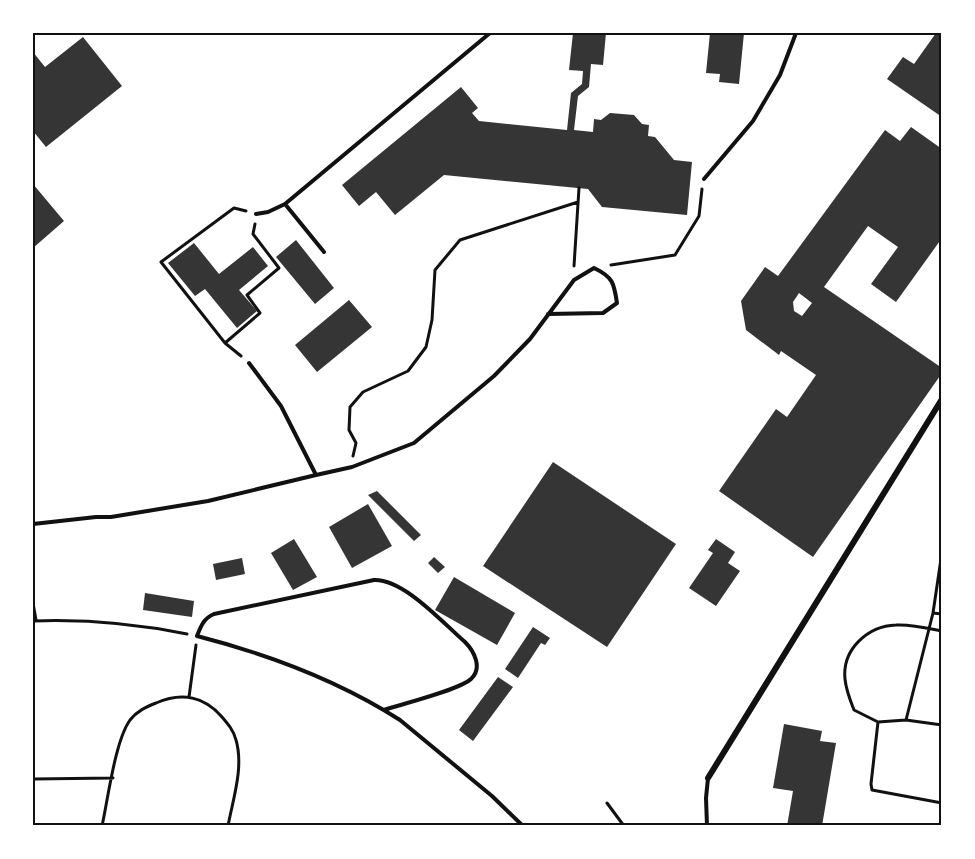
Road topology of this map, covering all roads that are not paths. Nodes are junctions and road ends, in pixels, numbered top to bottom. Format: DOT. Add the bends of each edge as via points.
graph roads {
  1 [pos="490,33"];
  2 [pos="796,33"];
  3 [pos="704,179"];
  4 [pos="285,204"];
  5 [pos="256,214"];
  6 [pos="324,252"];
  7 [pos="548,314"];
  8 [pos="249,363"];
  9 [pos="942,399"];
  10 [pos="316,476"];
  11 [pos="33,524"];
  12 [pos="384,710"];
  13 [pos="708,778"];
  14 [pos="523,826"];
  15 [pos="707,826"];
  1 -- 4 [label="lane"];
  2 -- 3 [label="lane" via="780,75 753,121"];
  4 -- 5 [label="lane"];
  4 -- 6 [label="lane"];
  7 -- 7 [label="lane" via="574,280 594,267 608,275 614,286 617,303 603,313"];
  7 -- 10 [label="lane" via="494,376 414,443"];
  8 -- 10 [label="lane" via="281,406"];
  9 -- 13 [label="street"];
  10 -- 11 [label="lane" via="208,501 111,517"];
  12 -- 12 [label="lane" via="299,669 197,636 202,624 214,614 374,580 390,582 410,594 465,642 477,666 472,678 458,686"];
  12 -- 14 [label="lane" via="460,768"];
  13 -- 15 [label="lane"];
}
